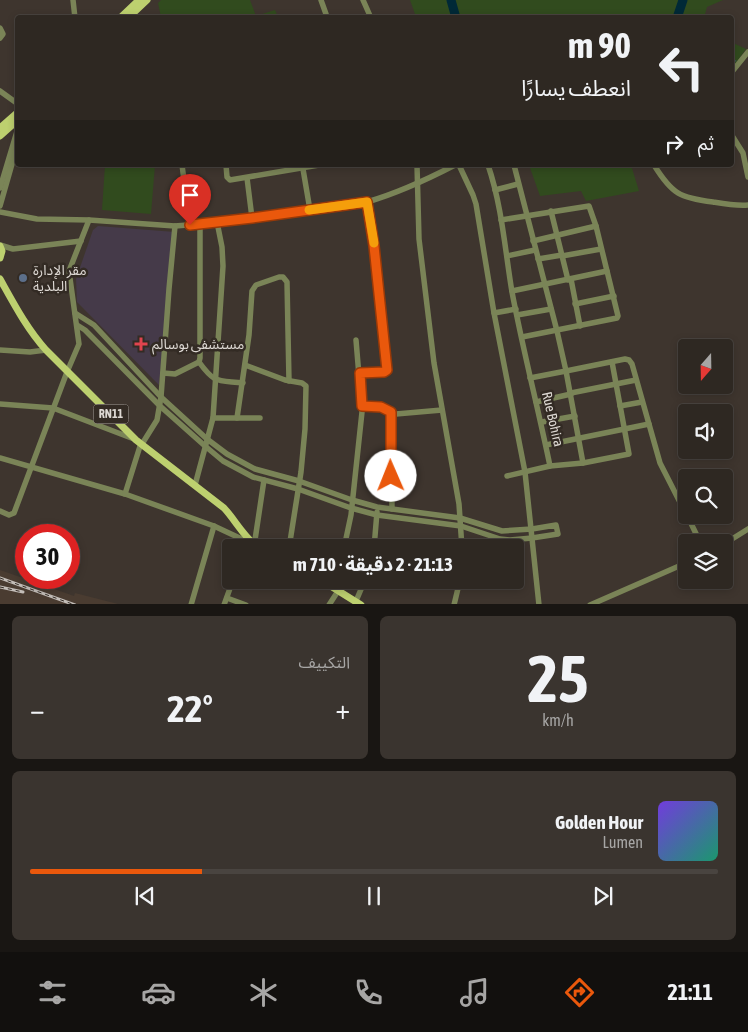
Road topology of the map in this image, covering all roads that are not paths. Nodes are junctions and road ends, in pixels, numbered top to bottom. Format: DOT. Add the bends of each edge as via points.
graph roads {
  1 [pos="73,0"];
  2 [pos="321,0"];
  3 [pos="363,0"];
  4 [pos="142,1"];
  5 [pos="326,14"];
  6 [pos="75,15"];
  7 [pos="126,15"];
  8 [pos="369,15"];
  9 [pos="0,28"];
  10 [pos="0,38"];
  11 [pos="748,52"];
  12 [pos="734,69"];
  13 [pos="0,91"];
  14 [pos="15,103"];
  15 [pos="15,115"];
  16 [pos="15,123"];
  17 [pos="0,128"];
  18 [pos="0,136"];
  19 [pos="15,138"];
  20 [pos="734,139"];
  21 [pos="15,154"];
  22 [pos="182,167"];
  23 [pos="226,167"];
  24 [pos="311,167"];
  25 [pos="417,167"];
  26 [pos="451,167"];
  27 [pos="460,167"];
  28 [pos="489,167"];
  29 [pos="514,167"];
  30 [pos="655,167"];
  31 [pos="303,169"];
  32 [pos="748,177"];
  33 [pos="248,178"];
  34 [pos="518,184"];
  35 [pos="417,185"];
  36 [pos="0,188"];
  37 [pos="495,190"];
  38 [pos="367,202"];
  39 [pos="748,205"];
  40 [pos="0,206"];
  41 [pos="310,210"];
  42 [pos="0,212"];
  43 [pos="551,212"];
  44 [pos="527,216"];
  45 [pos="252,218"];
  46 [pos="89,220"];
  47 [pos="501,220"];
  48 [pos="217,222"];
  49 [pos="200,224"];
  50 [pos="190,225"];
  51 [pos="175,226"];
  52 [pos="596,226"];
  53 [pos="557,235"];
  54 [pos="81,241"];
  55 [pos="533,241"];
  56 [pos="0,246"];
  57 [pos="13,249"];
  58 [pos="601,249"];
  59 [pos="535,250"];
  60 [pos="562,255"];
  61 [pos="1,256"];
  62 [pos="507,256"];
  63 [pos="538,259"];
  64 [pos="607,271"];
  65 [pos="0,279"];
  66 [pos="569,280"];
  67 [pos="545,284"];
  68 [pos="512,291"];
  69 [pos="614,296"];
  70 [pos="575,304"];
  71 [pos="551,309"];
  72 [pos="517,312"];
  73 [pos="75,313"];
  74 [pos="494,313"];
  75 [pos="77,325"];
  76 [pos="580,326"];
  77 [pos="557,331"];
  78 [pos="522,337"];
  79 [pos="36,340"];
  80 [pos="356,340"];
  81 [pos="0,350"];
  82 [pos="46,350"];
  83 [pos="30,352"];
  84 [pos="198,362"];
  85 [pos="612,362"];
  86 [pos="245,365"];
  87 [pos="67,372"];
  88 [pos="566,372"];
  89 [pos="163,373"];
  90 [pos="360,373"];
  91 [pos="530,378"];
  92 [pos="215,380"];
  93 [pos="636,380"];
  94 [pos="288,381"];
  95 [pos="243,383"];
  96 [pos="616,384"];
  97 [pos="571,394"];
  98 [pos="161,397"];
  99 [pos="536,402"];
  100 [pos="642,402"];
  101 [pos="0,404"];
  102 [pos="160,406"];
  103 [pos="362,406"];
  104 [pos="620,406"];
  105 [pos="53,408"];
  106 [pos="442,410"];
  107 [pos="391,412"];
  108 [pos="575,416"];
  109 [pos="213,418"];
  110 [pos="238,418"];
  111 [pos="260,418"];
  112 [pos="542,422"];
  113 [pos="649,424"];
  114 [pos="626,430"];
  115 [pos="207,438"];
  116 [pos="579,439"];
  117 [pos="140,442"];
  118 [pos="546,445"];
  119 [pos="205,446"];
  120 [pos="0,458"];
  121 [pos="583,463"];
  122 [pos="550,466"];
  123 [pos="32,467"];
  124 [pos="526,472"];
  125 [pos="507,476"];
  126 [pos="264,480"];
  127 [pos="300,481"];
  128 [pos="195,485"];
  129 [pos="298,489"];
  130 [pos="125,494"];
  131 [pos="678,499"];
  132 [pos="352,500"];
  133 [pos="377,506"];
  134 [pos="351,508"];
  135 [pos="392,509"];
  136 [pos="0,511"];
  137 [pos="376,516"];
  138 [pos="460,518"];
  139 [pos="214,526"];
  140 [pos="461,526"];
  141 [pos="532,529"];
  142 [pos="748,529"];
  143 [pos="532,538"];
  144 [pos="733,538"];
  145 [pos="248,539"];
  146 [pos="290,539"];
  147 [pos="346,539"];
  148 [pos="375,539"];
  149 [pos="462,539"];
  150 [pos="678,566"];
  151 [pos="230,589"];
  152 [pos="332,589"];
  153 [pos="333,589"];
  154 [pos="361,589"];
  155 [pos="458,589"];
  156 [pos="336,591"];
  157 [pos="226,598"];
  158 [pos="356,603"];
  159 [pos="190,604"];
  160 [pos="224,604"];
  161 [pos="246,604"];
  162 [pos="329,604"];
  163 [pos="454,604"];
  164 [pos="539,604"];
  165 [pos="590,604"];
  1 -- 6 [label="street"];
  2 -- 5 [label="street"];
  3 -- 8 [label="street"];
  4 -- 7 [label="main road"];
  9 -- 10 [label="street" via="3,34"];
  11 -- 12 [label="street"];
  13 -- 14 [label="street"];
  15 -- 17 [label="main road"];
  16 -- 18 [label="main road"];
  19 -- 36 [label="street"];
  20 -- 32 [label="street" via="743,153"];
  21 -- 40 [label="street"];
  22 -- 50 [label="street"];
  23 -- 33 [label="street" via="229,180"];
  24 -- 31 [label="street"];
  25 -- 35 [label="street"];
  26 -- 35 [label="street"];
  27 -- 74 [label="street" via="476,204"];
  28 -- 37 [label="street, Rue Bohira"];
  29 -- 34 [label="street"];
  30 -- 39 [label="street" via="670,187 686,198 732,206"];
  31 -- 33 [label="street"];
  31 -- 41 [label="street"];
  33 -- 45 [label="street"];
  34 -- 37 [label="street"];
  34 -- 44 [label="street"];
  35 -- 38 [label="street"];
  35 -- 106 [label="street" via="419,239"];
  37 -- 47 [label="street, Rue Bohira"];
  38 -- 41 [label="street"];
  38 -- 90 [label="street" via="387,370"];
  41 -- 45 [label="street"];
  42 -- 46 [label="street" via="30,219"];
  43 -- 44 [label="street"];
  43 -- 52 [label="street" via="588,205"];
  43 -- 53 [label="street"];
  44 -- 47 [label="street"];
  44 -- 55 [label="street"];
  45 -- 48 [label="street"];
  46 -- 51 [label="street"];
  46 -- 54 [label="street"];
  47 -- 62 [label="street, Rue Bohira"];
  48 -- 49 [label="street"];
  48 -- 92 [label="street" via="223,266"];
  49 -- 50 [label="street"];
  49 -- 84 [label="street"];
  50 -- 51 [label="street"];
  51 -- 89 [label="street"];
  52 -- 53 [label="street"];
  52 -- 58 [label="street"];
  53 -- 55 [label="street"];
  53 -- 60 [label="street"];
  54 -- 57 [label="street"];
  54 -- 73 [label="street" via="69,271"];
  55 -- 59 [label="street"];
  56 -- 57 [label="street"];
  56 -- 61 [label="main road"];
  57 -- 61 [label="street"];
  58 -- 60 [label="street"];
  58 -- 64 [label="street"];
  59 -- 62 [label="street"];
  59 -- 63 [label="street"];
  60 -- 63 [label="street"];
  60 -- 66 [label="street"];
  62 -- 68 [label="street, Rue Bohira"];
  63 -- 67 [label="street"];
  64 -- 66 [label="street"];
  64 -- 69 [label="street"];
  65 -- 79 [label="main road, RN11"];
  66 -- 67 [label="street"];
  66 -- 70 [label="street"];
  67 -- 68 [label="street"];
  67 -- 71 [label="street"];
  68 -- 72 [label="street, Rue Bohira"];
  69 -- 70 [label="street"];
  69 -- 76 [label="street" via="618,317"];
  70 -- 76 [label="street"];
  71 -- 72 [label="street"];
  71 -- 77 [label="street"];
  72 -- 74 [label="street"];
  72 -- 78 [label="street, Rue Bohira"];
  73 -- 75 [label="street"];
  73 -- 98 [label="street" via="94,325"];
  74 -- 124 [label="street"];
  75 -- 87 [label="street" via="79,344"];
  75 -- 102 [label="street"];
  76 -- 77 [label="street"];
  77 -- 78 [label="street"];
  77 -- 88 [label="street"];
  78 -- 91 [label="street, Rue Bohira"];
  79 -- 82 [label="main road, RN11"];
  79 -- 83 [label="street"];
  80 -- 90 [label="street"];
  81 -- 83 [label="street"];
  82 -- 83 [label="street"];
  82 -- 87 [label="main road, RN11"];
  84 -- 89 [label="street" via="175,374"];
  84 -- 92 [label="street"];
  85 -- 88 [label="street"];
  85 -- 93 [label="street" via="630,360"];
  85 -- 96 [label="street"];
  86 -- 94 [label="street"];
  86 -- 94 [label="street" via="252,291 256,285 284,278 287,282"];
  86 -- 95 [label="street"];
  87 -- 105 [label="street"];
  87 -- 117 [label="main road, RN11"];
  88 -- 91 [label="street"];
  88 -- 97 [label="street"];
  89 -- 98 [label="street"];
  90 -- 103 [label="street"];
  91 -- 99 [label="street, Rue Bohira"];
  92 -- 95 [label="street"];
  92 -- 109 [label="street"];
  93 -- 96 [label="street"];
  93 -- 100 [label="street"];
  94 -- 127 [label="street" via="305,384 306,388"];
  95 -- 110 [label="street"];
  96 -- 97 [label="street"];
  96 -- 104 [label="street"];
  97 -- 99 [label="street"];
  97 -- 108 [label="street"];
  98 -- 102 [label="street"];
  98 -- 115 [label="street"];
  99 -- 112 [label="street, Rue Bohira"];
  100 -- 104 [label="street"];
  100 -- 113 [label="street"];
  101 -- 105 [label="street"];
  102 -- 117 [label="street" via="157,420"];
  102 -- 119 [label="street"];
  103 -- 107 [label="street" via="381,407"];
  103 -- 132 [label="street"];
  104 -- 114 [label="street"];
  105 -- 117 [label="street"];
  105 -- 123 [label="street"];
  106 -- 107 [label="street" via="404,414"];
  106 -- 138 [label="street"];
  107 -- 135 [label="street"];
  108 -- 112 [label="street"];
  108 -- 116 [label="street"];
  109 -- 110 [label="street"];
  109 -- 115 [label="street"];
  110 -- 111 [label="street"];
  112 -- 118 [label="street, Rue Bohira"];
  113 -- 114 [label="street"];
  113 -- 131 [label="street" via="661,466"];
  114 -- 116 [label="street"];
  114 -- 121 [label="street, Rue Bohira" via="630,452 627,455"];
  115 -- 119 [label="street"];
  115 -- 127 [label="street" via="226,454 255,470"];
  116 -- 118 [label="street"];
  116 -- 121 [label="street"];
  117 -- 128 [label="main road, RN11"];
  117 -- 130 [label="street"];
  118 -- 122 [label="street, Rue Bohira"];
  119 -- 126 [label="street" via="239,471"];
  119 -- 128 [label="street"];
  120 -- 123 [label="street"];
  121 -- 122 [label="street, Rue Bohira"];
  122 -- 124 [label="street, Rue Bohira"];
  123 -- 130 [label="street"];
  123 -- 136 [label="street" via="14,513 9,515"];
  124 -- 125 [label="street, Rue Bohira"];
  124 -- 141 [label="street"];
  126 -- 129 [label="street"];
  126 -- 145 [label="street"];
  127 -- 129 [label="street"];
  127 -- 132 [label="street"];
  128 -- 145 [label="main road, RN11" via="224,508"];
  129 -- 134 [label="street"];
  129 -- 146 [label="street"];
  130 -- 139 [label="street"];
  132 -- 133 [label="street"];
  132 -- 134 [label="street"];
  133 -- 135 [label="street"];
  133 -- 137 [label="street"];
  134 -- 137 [label="street"];
  134 -- 147 [label="street"];
  135 -- 138 [label="street"];
  137 -- 140 [label="street"];
  137 -- 148 [label="street"];
  138 -- 140 [label="street"];
  138 -- 141 [label="street" via="502,531"];
  139 -- 145 [label="street"];
  139 -- 159 [label="street"];
  140 -- 143 [label="street" via="500,539"];
  140 -- 149 [label="street"];
  141 -- 143 [label="street"];
  141 -- 143 [label="street" via="556,525 558,534"];
  142 -- 144 [label="street"];
  143 -- 164 [label="street"];
  150 -- 165 [label="street"];
  151 -- 157 [label="street"];
  152 -- 156 [label="main road"];
  153 -- 156 [label="main road"];
  154 -- 158 [label="street"];
  155 -- 163 [label="street"];
  156 -- 158 [label="main road"];
  156 -- 162 [label="street"];
  157 -- 160 [label="street"];
  157 -- 161 [label="street"];
}
